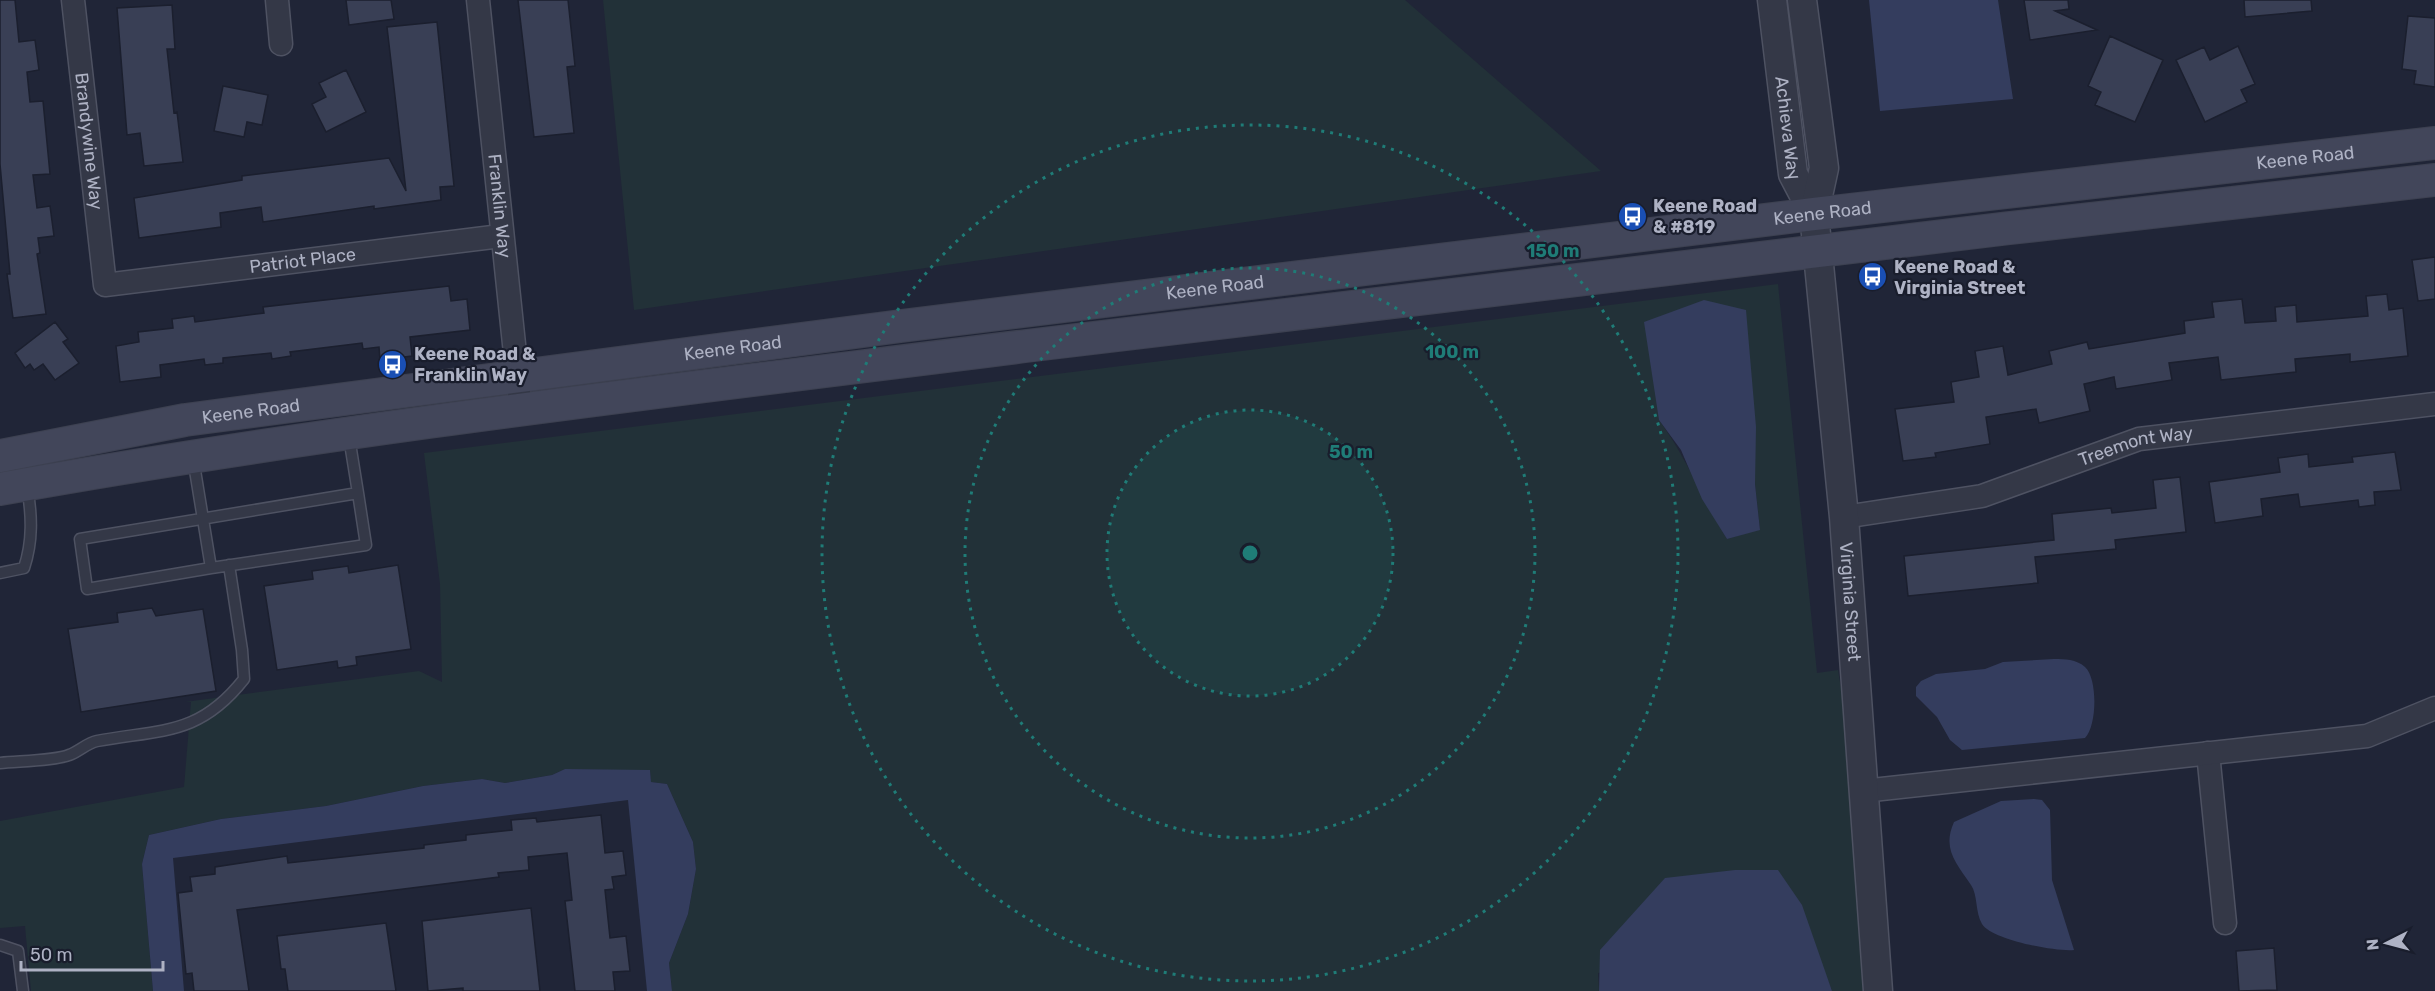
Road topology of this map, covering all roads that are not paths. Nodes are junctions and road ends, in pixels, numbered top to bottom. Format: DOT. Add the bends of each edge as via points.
graph roads {
  1 [pos="73,0"];
  2 [pos="277,0"];
  3 [pos="478,0"];
  4 [pos="1772,0"];
  5 [pos="1802,0"];
  6 [pos="281,44"];
  7 [pos="2435,143"];
  8 [pos="2435,180"];
  9 [pos="1814,214"];
  10 [pos="501,236"];
  11 [pos="1817,249"];
  12 [pos="105,285"];
  13 [pos="517,377"];
  14 [pos="2435,404"];
  15 [pos="521,411"];
  16 [pos="349,434"];
  17 [pos="193,455"];
  18 [pos="0,456"];
  19 [pos="13,486"];
  20 [pos="358,493"];
  21 [pos="1844,517"];
  22 [pos="203,519"];
  23 [pos="229,566"];
  24 [pos="211,568"];
  25 [pos="0,573"];
  26 [pos="2435,708"];
  27 [pos="2208,753"];
  28 [pos="0,763"];
  29 [pos="1863,791"];
  30 [pos="2225,923"];
  31 [pos="0,945"];
  32 [pos="23,991"];
  33 [pos="1878,991"];
  1 -- 12 [label="street, Brandywine Way"];
  2 -- 6 [label="street"];
  3 -- 10 [label="street, Franklin Way"];
  4 -- 9 [label="street, Achieva Way" via="1793,174"];
  5 -- 9 [label="street, Achieva Way" via="1824,168"];
  7 -- 9 [label="main road, Keene Road"];
  8 -- 11 [label="main road, Keene Road"];
  9 -- 11 [label="street, Virginia Street"];
  9 -- 13 [label="main road, Keene Road"];
  10 -- 12 [label="street, Patriot Place"];
  10 -- 13 [label="street, Franklin Way"];
  11 -- 15 [label="main road, Keene Road"];
  11 -- 21 [label="street, Virginia Street"];
  13 -- 15 [label="street, Franklin Way"];
  13 -- 18 [label="main road, Keene Road" via="185,420"];
  14 -- 21 [label="street, Treemont Way" via="2139,440 1982,496"];
  15 -- 16 [label="main road, Keene Road"];
  16 -- 17 [label="main road, Keene Road"];
  16 -- 20 [label="lane"];
  17 -- 19 [label="main road, Keene Road"];
  17 -- 22 [label="lane"];
  19 -- 25 [label="lane" via="32,535 24,568"];
  20 -- 22 [label="lane"];
  20 -- 23 [label="lane" via="366,545"];
  21 -- 29 [label="street, Virginia Street"];
  22 -- 24 [label="lane"];
  22 -- 24 [label="lane" via="80,539 87,589"];
  23 -- 24 [label="lane"];
  23 -- 28 [label="lane" via="244,679 226,701 209,715 179,727 94,741 67,756"];
  26 -- 27 [label="street" via="2367,736"];
  27 -- 29 [label="street"];
  27 -- 30 [label="street"];
  29 -- 33 [label="street, Virginia Street"];
  31 -- 32 [label="lane" via="18,951"];
}
